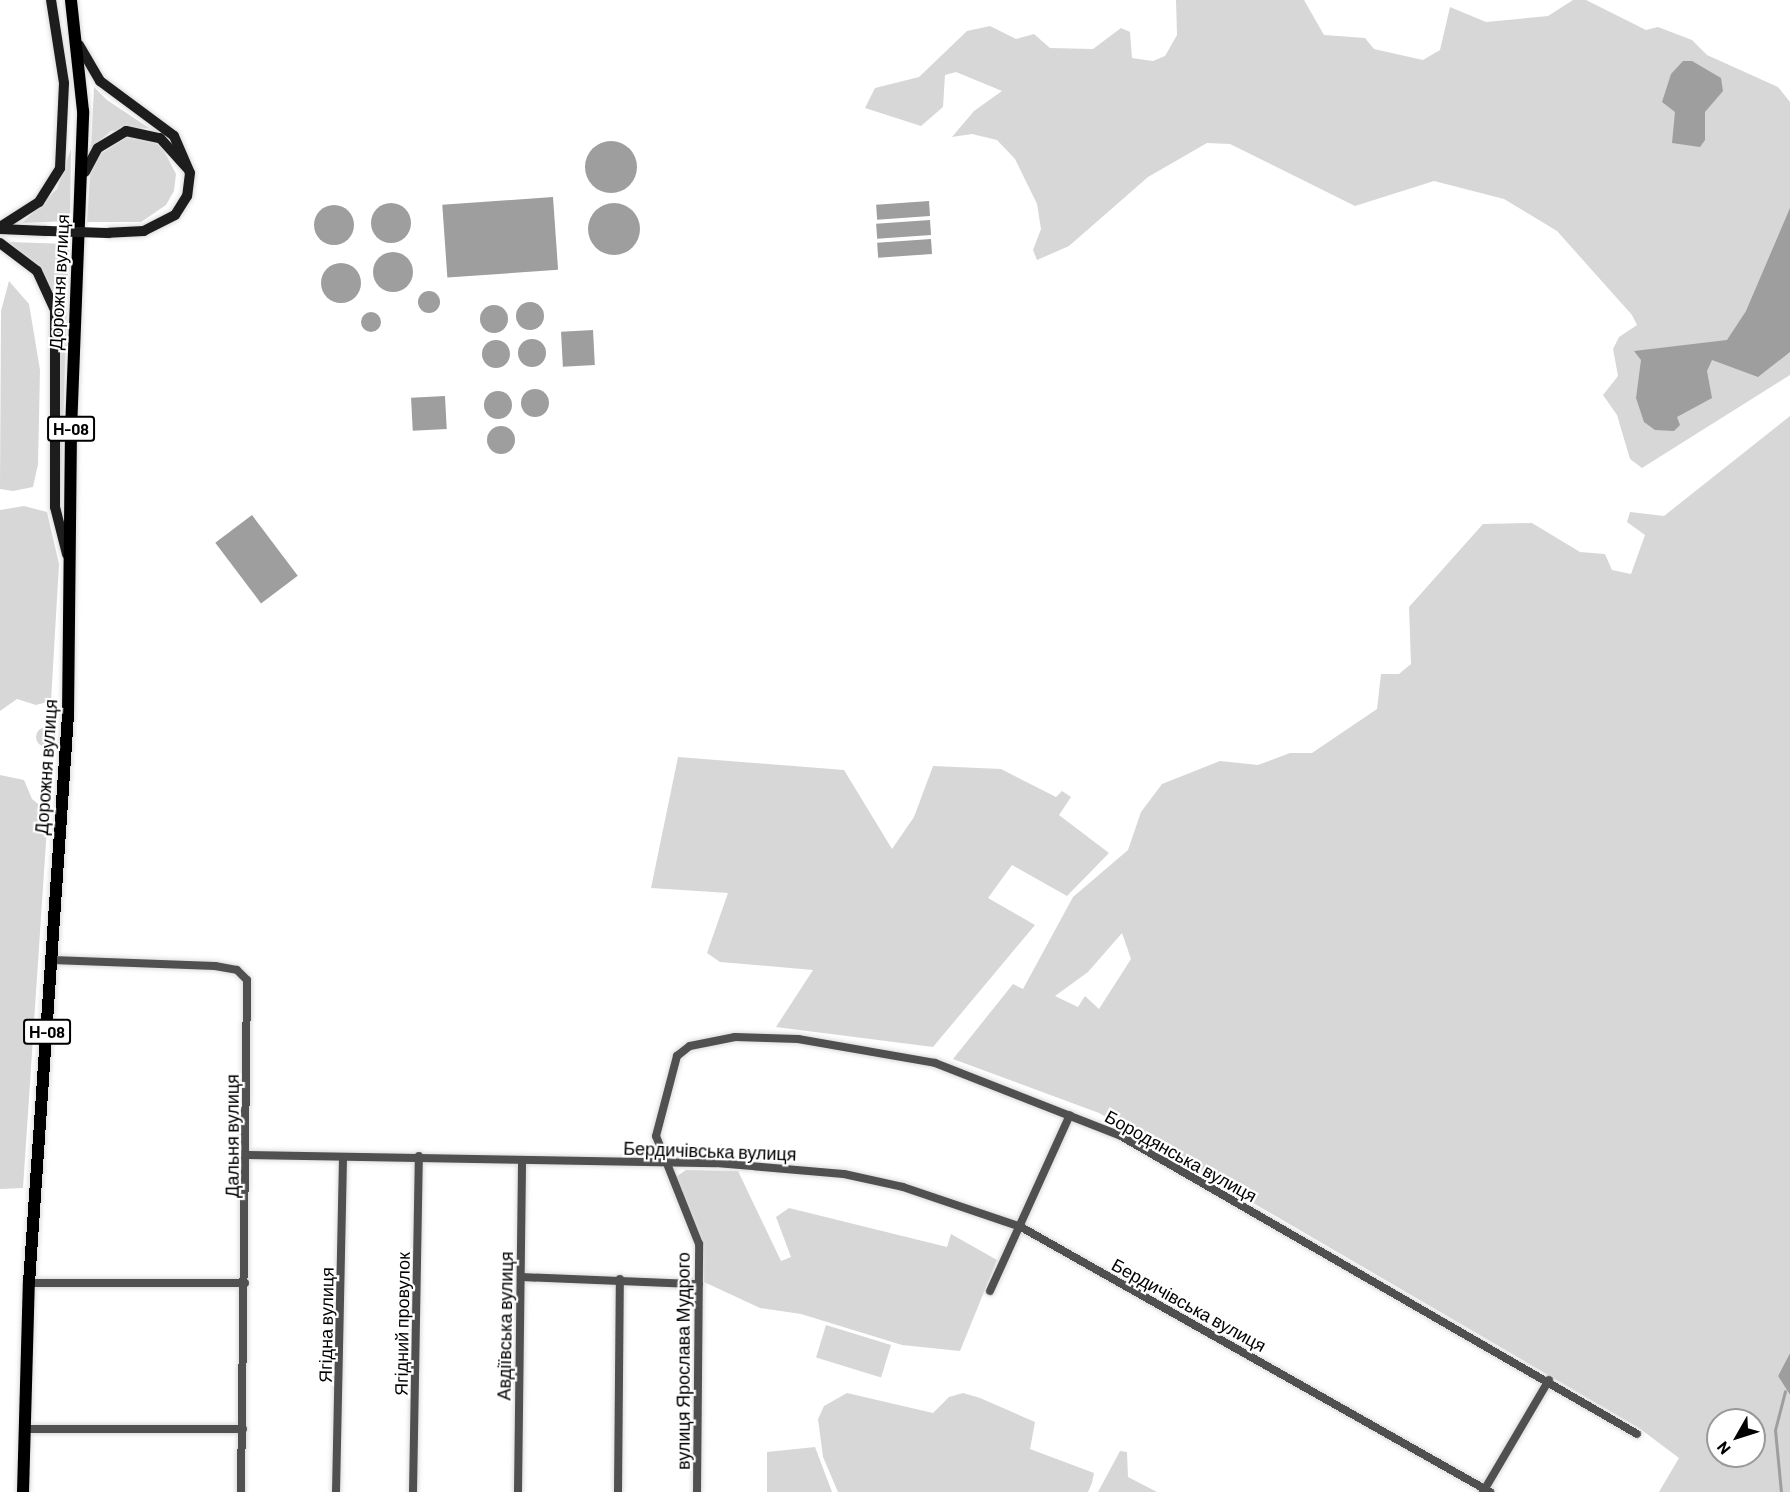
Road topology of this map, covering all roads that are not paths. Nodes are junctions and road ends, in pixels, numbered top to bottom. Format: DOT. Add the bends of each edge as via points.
graph roads {
  1 [pos="51,0"];
  2 [pos="71,0"];
  3 [pos="79,41"];
  4 [pos="190,173"];
  5 [pos="81,194"];
  6 [pos="0,228"];
  7 [pos="0,243"];
  8 [pos="72,572"];
  9 [pos="52,960"];
  10 [pos="1070,1115"];
  11 [pos="248,1155"];
  12 [pos="419,1156"];
  13 [pos="343,1157"];
  14 [pos="522,1160"];
  15 [pos="664,1165"];
  16 [pos="1021,1227"];
  17 [pos="521,1276"];
  18 [pos="620,1279"];
  19 [pos="29,1283"];
  20 [pos="245,1283"];
  21 [pos="699,1284"];
  22 [pos="990,1291"];
  23 [pos="1549,1380"];
  24 [pos="23,1428"];
  25 [pos="243,1429"];
  26 [pos="1637,1434"];
  27 [pos="1486,1491"];
  28 [pos="23,1492"];
  29 [pos="241,1492"];
  30 [pos="336,1492"];
  31 [pos="413,1492"];
  32 [pos="518,1492"];
  33 [pos="618,1492"];
  34 [pos="697,1492"];
  1 -- 6 [label="main road" via="64,84 60,168 39,202"];
  2 -- 3 [label="main road, Дорожня вулиця / Н-08"];
  3 -- 4 [label="main road" via="100,81 174,136"];
  3 -- 5 [label="main road, Дорожня вулиця / Н-08"];
  4 -- 5 [label="main road" via="160,138 126,131 86,162"];
  4 -- 6 [label="main road, bridge" via="187,196 175,215 144,231"];
  5 -- 8 [label="main road, Дорожня вулиця / Н-08" via="71,430"];
  7 -- 8 [label="main road" via="37,271 55,310 55,507"];
  8 -- 9 [label="main road, Дорожня вулиця / Н-08"];
  9 -- 11 [label="street, Дальня вулиця" via="215,966 243,974"];
  9 -- 19 [label="main road, Дорожня вулиця / Н-08"];
  10 -- 15 [label="street, Бородянська вулиця" via="935,1063 798,1039 735,1036 690,1046 671,1066 656,1136"];
  10 -- 16 [label="street"];
  10 -- 23 [label="street, Бородянська вулиця" via="1119,1135"];
  11 -- 13 [label="street, Бердичівська вулиця"];
  11 -- 20 [label="street, Дальня вулиця"];
  12 -- 13 [label="street, Бердичівська вулиця"];
  12 -- 14 [label="street, Бердичівська вулиця"];
  12 -- 31 [label="street, Ягідний провулок"];
  13 -- 30 [label="street, Ягідна вулиця"];
  14 -- 15 [label="street, Бердичівська вулиця"];
  14 -- 17 [label="street, Авдіївська вулиця"];
  15 -- 16 [label="street, Бердичівська вулиця" via="716,1163 844,1174 915,1190"];
  15 -- 21 [label="street, вулиця Ярослава Мудрого" via="699,1245"];
  16 -- 22 [label="street"];
  16 -- 27 [label="street, Бердичівська вулиця"];
  17 -- 18 [label="street"];
  17 -- 32 [label="street, Авдіївська вулиця"];
  18 -- 21 [label="street"];
  18 -- 33 [label="street"];
  19 -- 20 [label="street"];
  19 -- 24 [label="main road, Дорожня вулиця / Н-08"];
  20 -- 25 [label="street, Дальня вулиця"];
  21 -- 34 [label="street, вулиця Ярослава Мудрого"];
  23 -- 26 [label="street, Бородянська вулиця"];
  23 -- 27 [label="street"];
  24 -- 25 [label="street"];
  24 -- 28 [label="main road, Дорожня вулиця / Н-08"];
  25 -- 29 [label="street, Дальня вулиця"];
}
